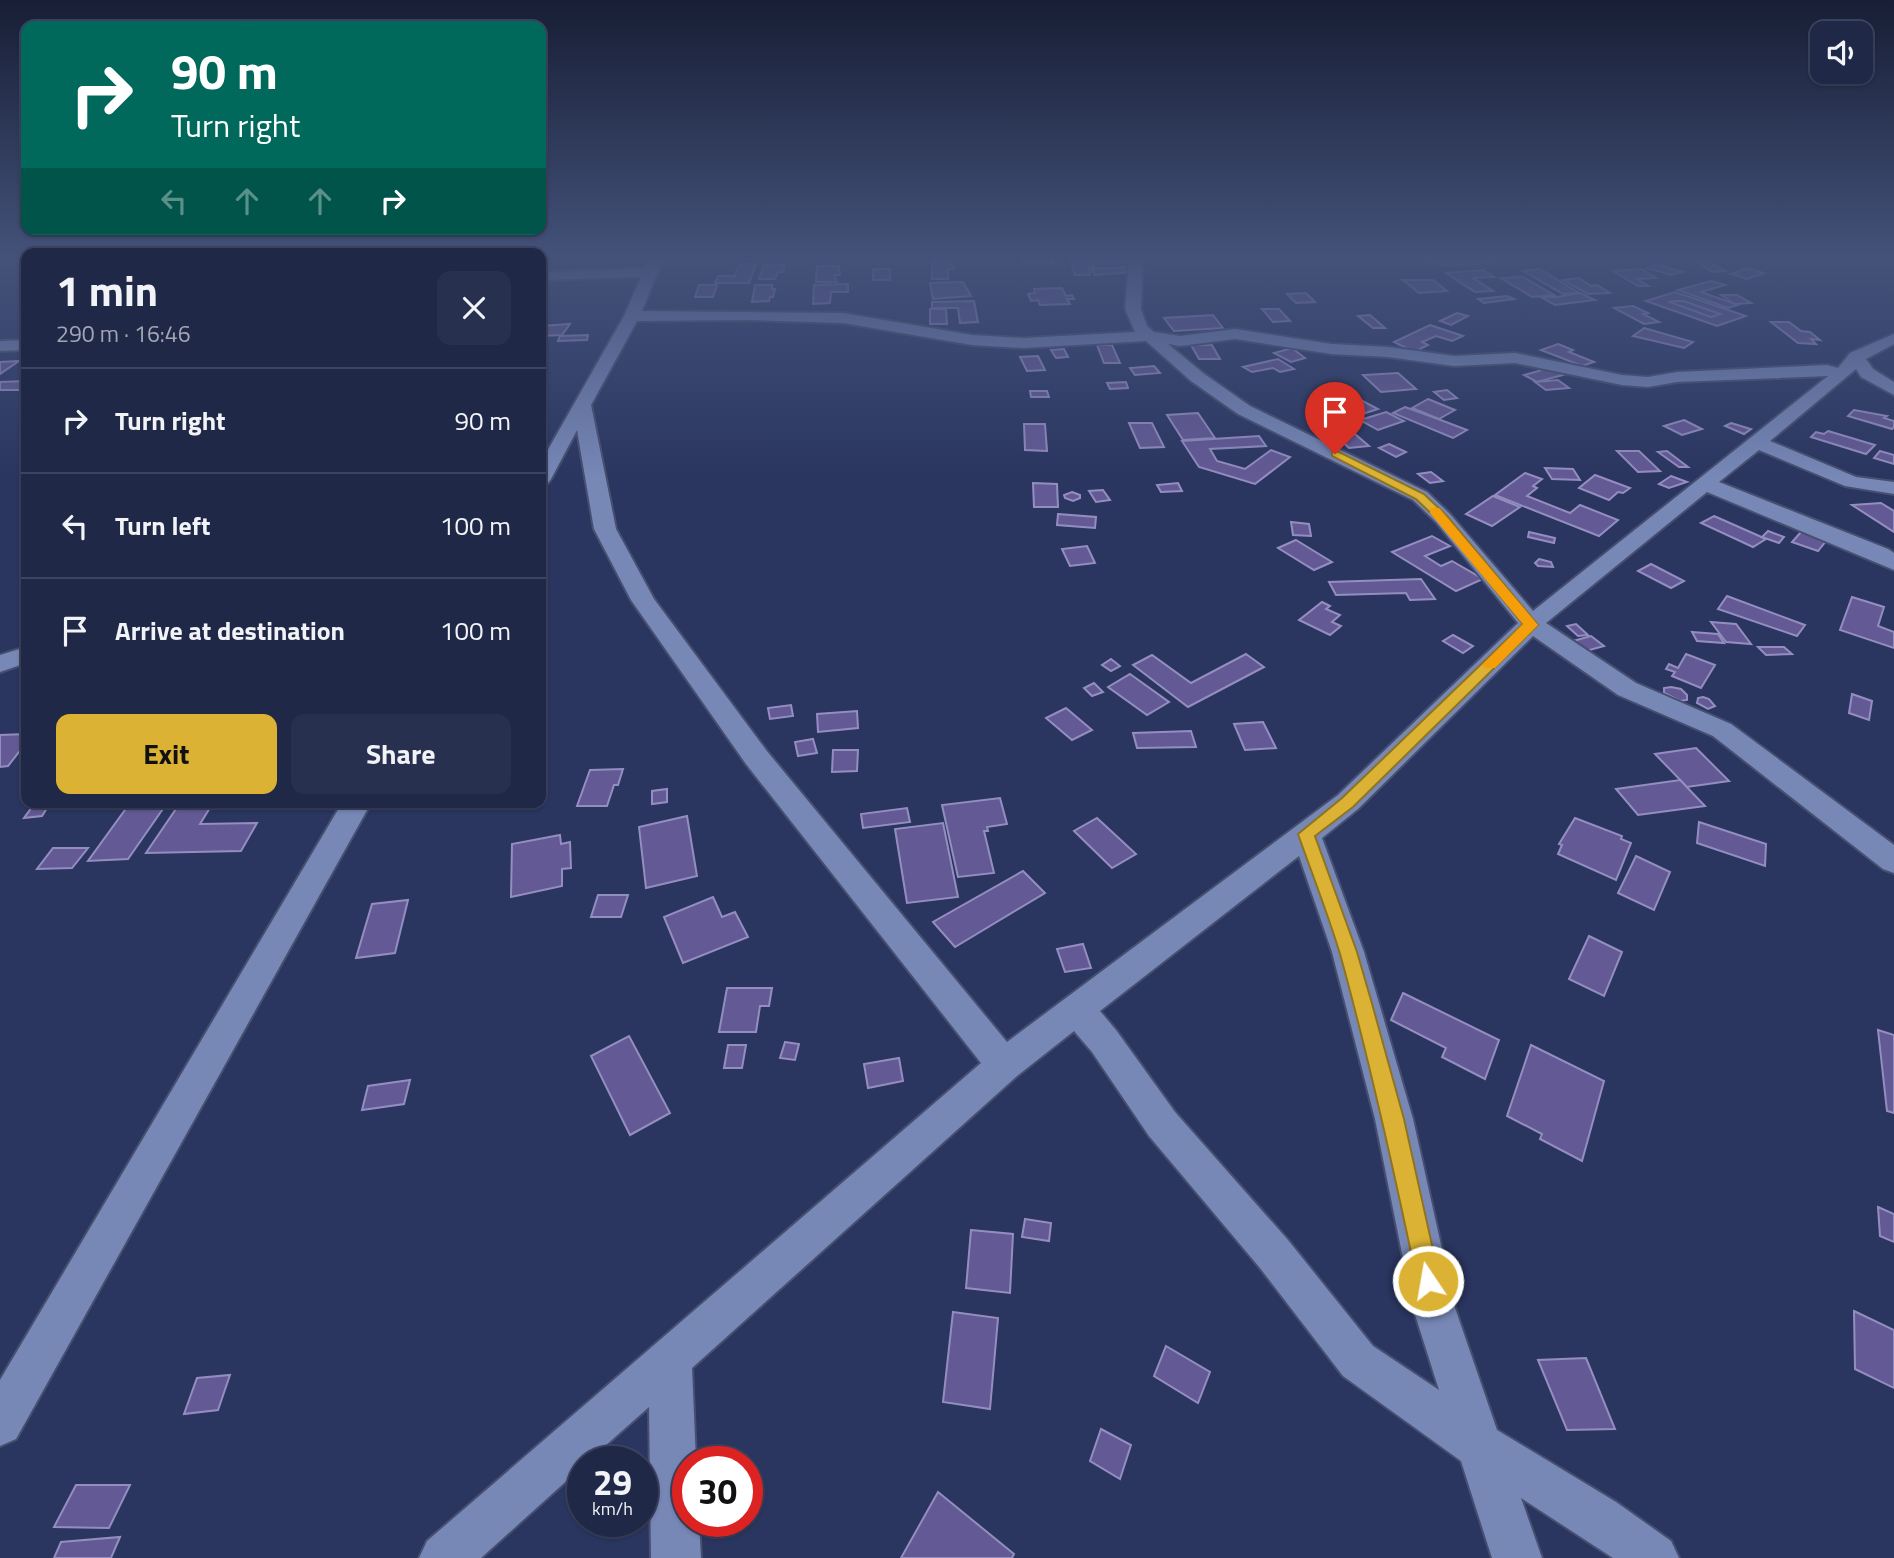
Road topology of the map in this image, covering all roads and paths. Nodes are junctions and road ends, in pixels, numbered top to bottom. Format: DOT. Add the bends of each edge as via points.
graph roads {
  1 [pos="623,332"];
  2 [pos="924,332"];
  3 [pos="1145,332"];
  4 [pos="1151,337"];
  5 [pos="1894,340"];
  6 [pos="21,345"];
  7 [pos="0,346"];
  8 [pos="1848,365"];
  9 [pos="1894,390"];
  10 [pos="582,405"];
  11 [pos="1757,442"];
  12 [pos="546,470"];
  13 [pos="1705,484"];
  14 [pos="1894,488"];
  15 [pos="1894,563"];
  16 [pos="1531,625"];
  17 [pos="21,657"];
  18 [pos="0,664"];
  19 [pos="353,808"];
  20 [pos="1306,834"];
  21 [pos="1894,861"];
  22 [pos="1077,1010"];
  23 [pos="1004,1065"];
  24 [pos="670,1358"];
  25 [pos="0,1423"];
  26 [pos="1480,1446"];
  27 [pos="444,1558"];
  28 [pos="676,1558"];
  29 [pos="1517,1558"];
  30 [pos="1654,1558"];
  1 -- 10 [label="street"];
  2 -- 4 [label="street" via="1024,343"];
  3 -- 4 [label="street"];
  4 -- 8 [label="street" via="1180,341 1236,334 1426,359 1515,358 1648,382 1677,376 1754,375"];
  4 -- 16 [label="street" via="1244,410 1420,496"];
  5 -- 8 [label="street" via="1877,344"];
  6 -- 7 [label="street"];
  8 -- 9 [label="street"];
  8 -- 11 [label="street"];
  10 -- 12 [label="street"];
  10 -- 23 [label="street" via="605,529 643,600 756,757"];
  11 -- 13 [label="street"];
  11 -- 14 [label="street" via="1852,482"];
  13 -- 15 [label="street"];
  13 -- 16 [label="street"];
  16 -- 20 [label="street" via="1348,802"];
  16 -- 21 [label="street" via="1627,689 1722,730"];
  17 -- 18 [label="street"];
  19 -- 25 [label="street"];
  20 -- 22 [label="street"];
  20 -- 26 [label="street" via="1348,952 1394,1119 1434,1308"];
  22 -- 23 [label="street"];
  22 -- 26 [label="street" via="1162,1124 1358,1361"];
  23 -- 24 [label="street"];
  24 -- 27 [label="street"];
  24 -- 28 [label="street"];
  26 -- 29 [label="street"];
  26 -- 30 [label="street"];
}
